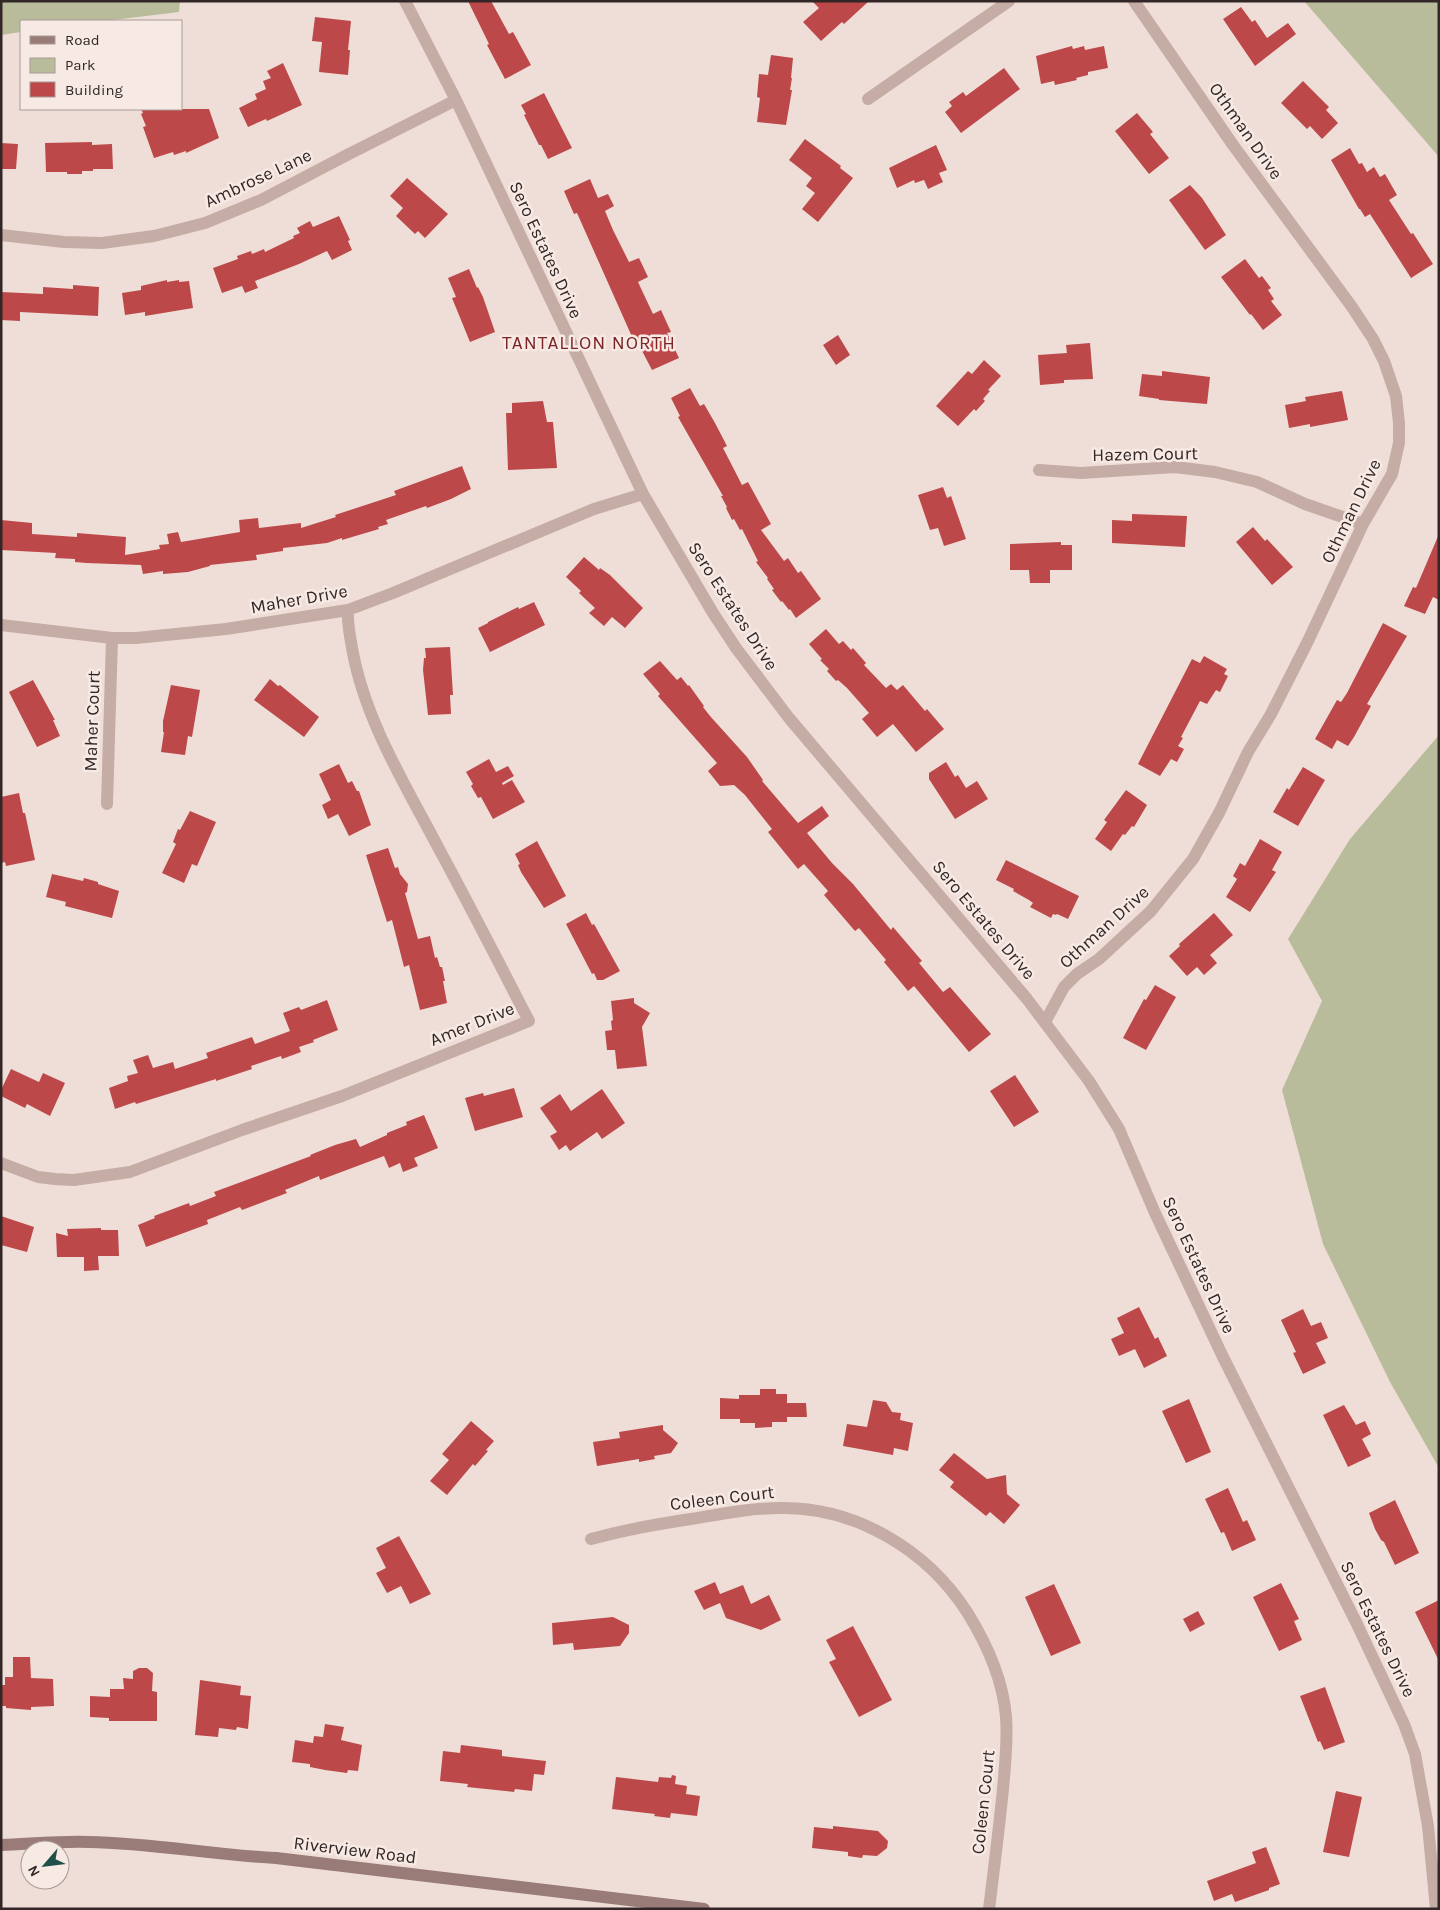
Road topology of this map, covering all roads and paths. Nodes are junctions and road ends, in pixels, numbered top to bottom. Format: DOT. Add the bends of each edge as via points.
graph roads {
  1 [pos="405,1"];
  2 [pos="1009,1"];
  3 [pos="1134,1"];
  4 [pos="868,99"];
  5 [pos="456,100"];
  6 [pos="1,235"];
  7 [pos="1039,470"];
  8 [pos="643,494"];
  9 [pos="1363,524"];
  10 [pos="348,610"];
  11 [pos="1,625"];
  12 [pos="112,638"];
  13 [pos="107,804"];
  14 [pos="1045,1022"];
  15 [pos="1,1163"];
  16 [pos="591,1539"];
  17 [pos="1,1845"];
  18 [pos="704,1909"];
  19 [pos="989,1909"];
  20 [pos="1436,1909"];
  1 -- 5 [label="street, Sero Estates Drive"];
  2 -- 4 [label="street"];
  3 -- 9 [label="street, Othman Drive" via="1233,145 1352,306 1384,361 1396,396 1399,443 1392,474"];
  5 -- 6 [label="street, Ambrose Lane" via="261,200 205,222 154,236 102,243"];
  5 -- 8 [label="street, Sero Estates Drive"];
  7 -- 9 [label="street, Hazem Court" via="1081,473 1175,467 1215,472 1257,482 1305,504"];
  8 -- 10 [label="street, Maher Drive" via="594,509"];
  8 -- 14 [label="street, Sero Estates Drive" via="736,648 818,753"];
  9 -- 14 [label="street, Othman Drive" via="1271,714 1193,859 1151,911 1064,987"];
  10 -- 12 [label="street, Maher Drive" via="226,629"];
  10 -- 15 [label="street, Amer Drive" via="356,668 367,704 392,762 529,1021 342,1096 234,1132 130,1172 55,1180"];
  11 -- 12 [label="street, Maher Drive"];
  12 -- 13 [label="street, Maher Court"];
  14 -- 20 [label="street, Sero Estates Drive" via="1090,1081 1118,1130 1214,1339 1404,1724 1415,1754 1428,1826"];
  16 -- 19 [label="street, Coleen Court" via="730,1512 783,1508 840,1516 880,1533 918,1557 946,1584 976,1627 996,1670 1002,1693 1007,1744"];
  17 -- 18 [label="street, Riverview Road" via="89,1842 134,1845 276,1858"];
}
